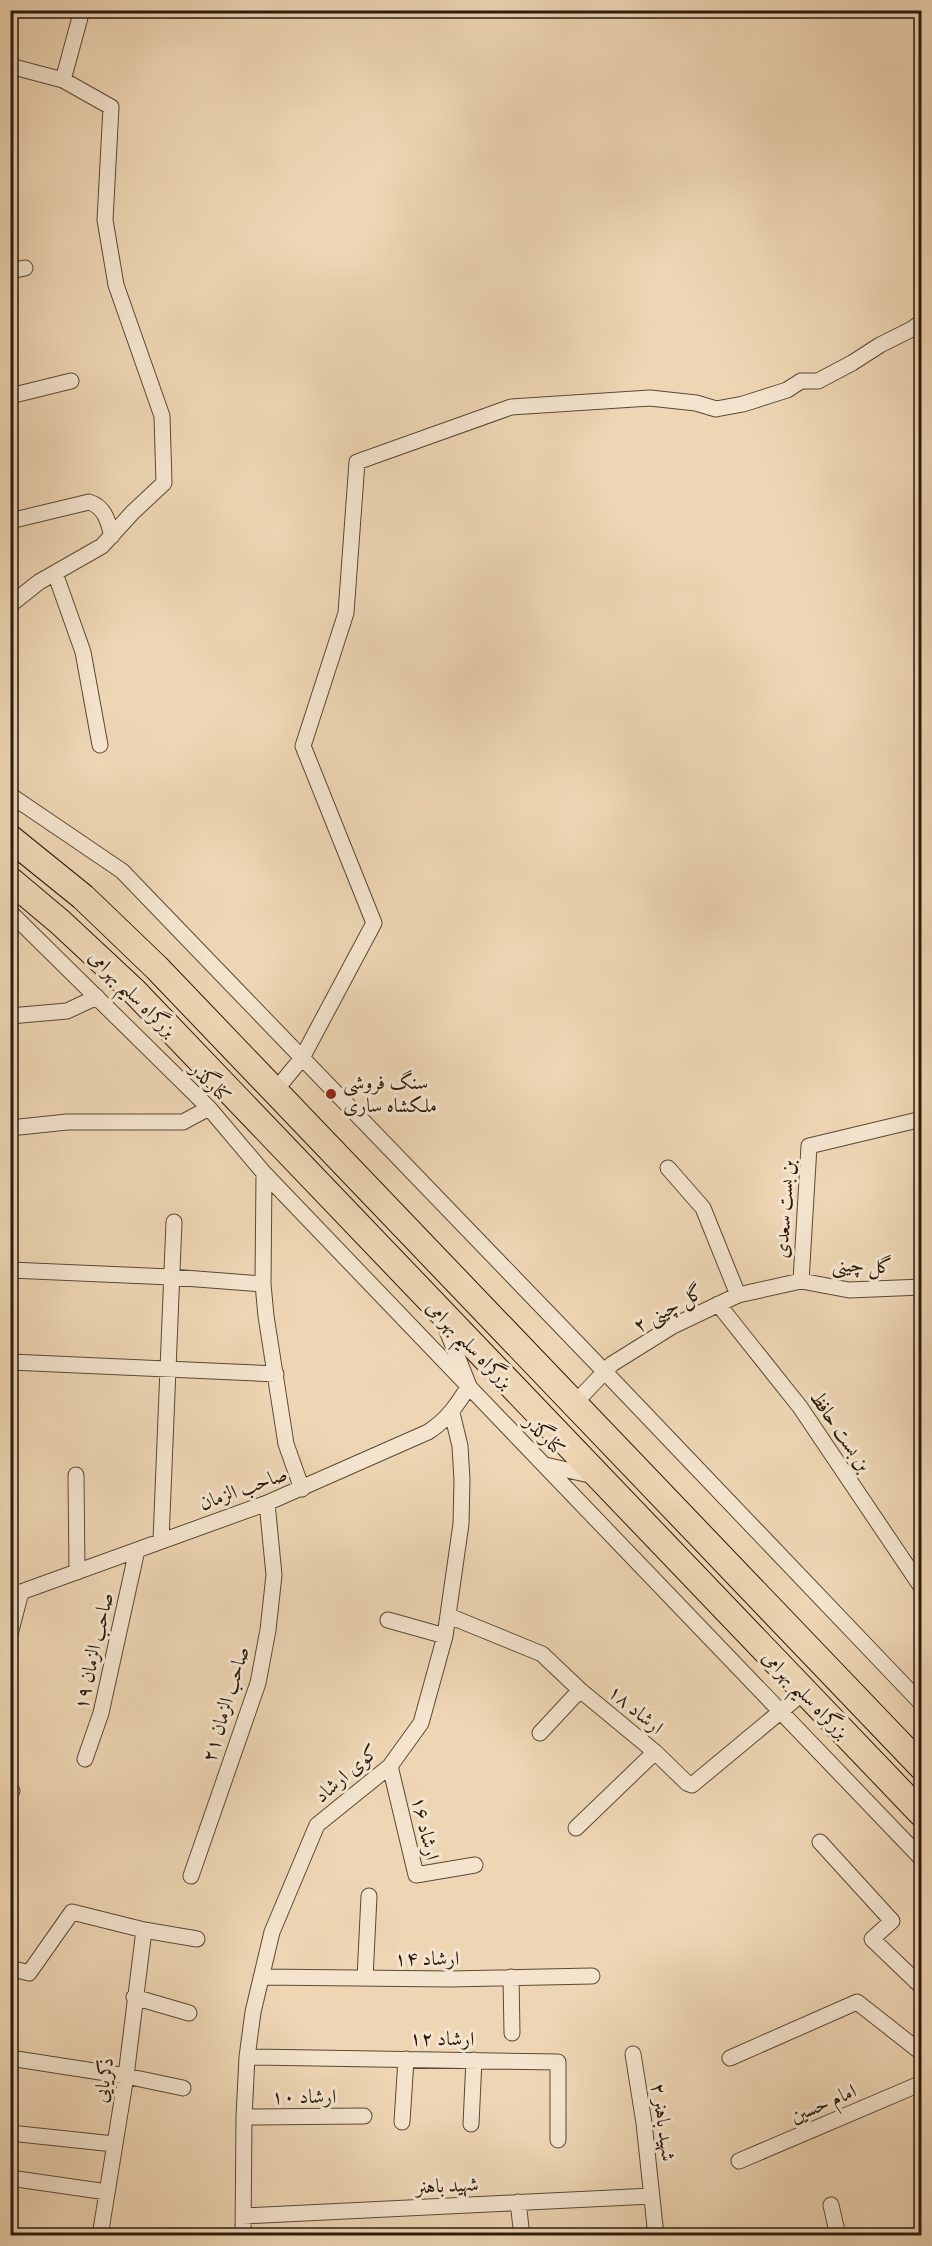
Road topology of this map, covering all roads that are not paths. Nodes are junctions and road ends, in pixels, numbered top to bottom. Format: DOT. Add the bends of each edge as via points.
graph roads {
  1 [pos="12,10"];
  2 [pos="82,10"];
  3 [pos="10,16"];
  4 [pos="10,66"];
  5 [pos="63,80"];
  6 [pos="921,322"];
  7 [pos="71,381"];
  8 [pos="10,396"];
  9 [pos="10,521"];
  10 [pos="112,536"];
  11 [pos="55,573"];
  12 [pos="10,605"];
  13 [pos="100,745"];
  14 [pos="10,795"];
  15 [pos="10,838"];
  16 [pos="10,880"];
  17 [pos="10,912"];
  18 [pos="97,997"];
  19 [pos="10,1016"];
  20 [pos="302,1058"];
  21 [pos="275,1091"];
  22 [pos="209,1108"];
  23 [pos="921,1119"];
  24 [pos="10,1128"];
  25 [pos="668,1168"];
  26 [pos="264,1173"];
  27 [pos="174,1222"];
  28 [pos="10,1270"];
  29 [pos="171,1277"];
  30 [pos="801,1281"];
  31 [pos="263,1284"];
  32 [pos="921,1287"];
  33 [pos="738,1295"];
  34 [pos="718,1304"];
  35 [pos="439,1312"];
  36 [pos="10,1362"];
  37 [pos="168,1370"];
  38 [pos="605,1372"];
  39 [pos="276,1374"];
  40 [pos="469,1386"];
  41 [pos="573,1405"];
  42 [pos="452,1413"];
  43 [pos="544,1465"];
  44 [pos="76,1475"];
  45 [pos="597,1476"];
  46 [pos="302,1489"];
  47 [pos="267,1503"];
  48 [pos="160,1540"];
  49 [pos="137,1550"];
  50 [pos="77,1572"];
  51 [pos="921,1588"];
  52 [pos="16,1593"];
  53 [pos="449,1616"];
  54 [pos="388,1620"];
  55 [pos="10,1634"];
  56 [pos="445,1636"];
  57 [pos="580,1690"];
  58 [pos="804,1692"];
  59 [pos="921,1704"];
  60 [pos="781,1713"];
  61 [pos="540,1733"];
  62 [pos="656,1752"];
  63 [pos="85,1759"];
  64 [pos="390,1766"];
  65 [pos="921,1767"];
  66 [pos="921,1814"];
  67 [pos="576,1828"];
  68 [pos="820,1842"];
  69 [pos="921,1859"];
  70 [pos="476,1865"];
  71 [pos="191,1876"];
  72 [pos="369,1896"];
  73 [pos="144,1930"];
  74 [pos="197,1939"];
  75 [pos="10,1968"];
  76 [pos="592,1976"];
  77 [pos="261,1977"];
  78 [pos="511,1977"];
  79 [pos="365,1978"];
  80 [pos="921,1987"];
  81 [pos="134,1997"];
  82 [pos="189,2013"];
  83 [pos="512,2033"];
  84 [pos="921,2053"];
  85 [pos="633,2054"];
  86 [pos="247,2057"];
  87 [pos="10,2058"];
  88 [pos="730,2058"];
  89 [pos="406,2059"];
  90 [pos="474,2060"];
  91 [pos="126,2076"];
  92 [pos="921,2084"];
  93 [pos="183,2088"];
  94 [pos="364,2116"];
  95 [pos="244,2117"];
  96 [pos="402,2122"];
  97 [pos="471,2124"];
  98 [pos="10,2133"];
  99 [pos="558,2140"];
  100 [pos="114,2144"];
  101 [pos="740,2161"];
  102 [pos="10,2178"];
  103 [pos="107,2192"];
  104 [pos="652,2196"];
  105 [pos="518,2202"];
  106 [pos="831,2205"];
  107 [pos="243,2216"];
  108 [pos="100,2235"];
  109 [pos="243,2235"];
  110 [pos="522,2235"];
  111 [pos="656,2235"];
  112 [pos="838,2235"];
  1 -- 3 [label="street"];
  2 -- 5 [label="street"];
  4 -- 5 [label="street"];
  5 -- 10 [label="street" via="111,106 105,220 116,285 162,416 164,483"];
  6 -- 20 [label="street" via="818,381 801,381 787,390 743,404 716,409 650,398 511,406 357,462 346,613 303,746 374,923"];
  7 -- 8 [label="street"];
  9 -- 10 [label="street" via="89,502 98,505 108,519"];
  10 -- 11 [label="street"];
  11 -- 12 [label="street"];
  11 -- 13 [label="street" via="83,652"];
  14 -- 20 [label="street" via="122,872"];
  15 -- 21 [label="highway, بزرگراه سلیم بهرامی" via="82,897 157,968"];
  16 -- 35 [label="highway, بزرگراه سلیم بهرامی" via="134,991"];
  17 -- 18 [label="street, کنارگذر"];
  18 -- 19 [label="street" via="67,1011"];
  18 -- 22 [label="street, کنارگذر"];
  20 -- 21 [label="street"];
  20 -- 38 [label="street"];
  21 -- 41 [label="highway, بزرگراه سلیم بهرامی"];
  22 -- 24 [label="street" via="183,1122 67,1122"];
  22 -- 26 [label="street, کنارگذر"];
  23 -- 30 [label="street, بن بست سعدی" via="809,1146"];
  25 -- 33 [label="street" via="703,1208"];
  26 -- 31 [label="street"];
  26 -- 40 [label="street, کنارگذر"];
  27 -- 29 [label="street"];
  28 -- 29 [label="street"];
  29 -- 31 [label="street"];
  29 -- 37 [label="street"];
  30 -- 32 [label="street, گل چینی" via="849,1290"];
  30 -- 33 [label="street, گل چینی ۲"];
  31 -- 39 [label="street"];
  33 -- 34 [label="street, گل چینی ۲"];
  34 -- 38 [label="street, گل چینی ۲" via="673,1326"];
  34 -- 51 [label="street, بن بست حافظ" via="800,1407"];
  35 -- 40 [label="street"];
  35 -- 45 [label="highway, بزرگراه سلیم بهرامی"];
  36 -- 37 [label="street"];
  37 -- 39 [label="street"];
  37 -- 48 [label="street"];
  38 -- 41 [label="street, گل چینی ۲"];
  38 -- 59 [label="street"];
  39 -- 46 [label="street" via="286,1444"];
  40 -- 42 [label="street, صاحب الزمان"];
  40 -- 43 [label="street, کنارگذر"];
  41 -- 65 [label="highway, بزرگراه سلیم بهرامی"];
  42 -- 46 [label="street, صاحب الزمان" via="428,1432"];
  42 -- 53 [label="street, کوی ارشاد" via="460,1446 462,1480"];
  43 -- 45 [label="street"];
  43 -- 60 [label="street, کنارگذر"];
  44 -- 50 [label="street"];
  45 -- 58 [label="highway, بزرگراه سلیم بهرامی"];
  46 -- 47 [label="street, صاحب الزمان"];
  47 -- 48 [label="street, صاحب الزمان"];
  47 -- 71 [label="street, صاحب الزمان ۲۱" via="274,1575 258,1683"];
  48 -- 49 [label="street, صاحب الزمان"];
  49 -- 50 [label="street, صاحب الزمان"];
  49 -- 63 [label="street, صاحب الزمان ۱۹" via="101,1713"];
  50 -- 52 [label="street, صاحب الزمان"];
  52 -- 55 [label="street"];
  53 -- 56 [label="street, کوی ارشاد"];
  53 -- 57 [label="street, ارشاد ۱۸" via="542,1654"];
  54 -- 56 [label="street"];
  56 -- 64 [label="street, کوی ارشاد" via="421,1723"];
  57 -- 61 [label="street"];
  57 -- 62 [label="street, ارشاد ۱۸"];
  58 -- 60 [label="street"];
  58 -- 66 [label="highway, بزرگراه سلیم بهرامی"];
  60 -- 62 [label="street, ارشاد ۱۸" via="692,1785"];
  60 -- 69 [label="street, کنارگذر"];
  62 -- 67 [label="street"];
  64 -- 70 [label="street, ارشاد ۱۶" via="416,1875"];
  64 -- 77 [label="street, کوی ارشاد" via="317,1825 272,1932"];
  68 -- 80 [label="street" via="892,1921 872,1939"];
  72 -- 79 [label="street"];
  73 -- 74 [label="street"];
  73 -- 75 [label="street" via="72,1912 29,1973"];
  73 -- 81 [label="street, ذکریایی"];
  76 -- 78 [label="street, ارشاد ۱۴"];
  77 -- 79 [label="street, ارشاد ۱۴"];
  77 -- 86 [label="street, کوی ارشاد"];
  78 -- 79 [label="street, ارشاد ۱۴"];
  78 -- 83 [label="street"];
  81 -- 82 [label="street"];
  81 -- 91 [label="street, ذکریایی"];
  84 -- 88 [label="street" via="857,2002"];
  85 -- 104 [label="street, شهید باهنر ۲"];
  86 -- 89 [label="street, ارشاد ۱۲"];
  86 -- 95 [label="street, کوی ارشاد"];
  87 -- 91 [label="street"];
  89 -- 90 [label="street, ارشاد ۱۲"];
  89 -- 96 [label="street"];
  90 -- 97 [label="street"];
  90 -- 99 [label="street, ارشاد ۱۲" via="558,2062"];
  91 -- 93 [label="street"];
  91 -- 100 [label="street, ذکریایی"];
  92 -- 101 [label="street, امام حسین"];
  94 -- 95 [label="street, ارشاد ۱۰"];
  95 -- 107 [label="street, کوی ارشاد"];
  98 -- 100 [label="street"];
  100 -- 103 [label="street, ذکریایی"];
  102 -- 103 [label="street"];
  103 -- 108 [label="street, ذکریایی"];
  104 -- 105 [label="street, شهید باهنر"];
  104 -- 111 [label="street, شهید باهنر ۲"];
  105 -- 107 [label="street, شهید باهنر"];
  105 -- 110 [label="street"];
  106 -- 112 [label="street"];
  107 -- 109 [label="street, کوی ارشاد"];
}
